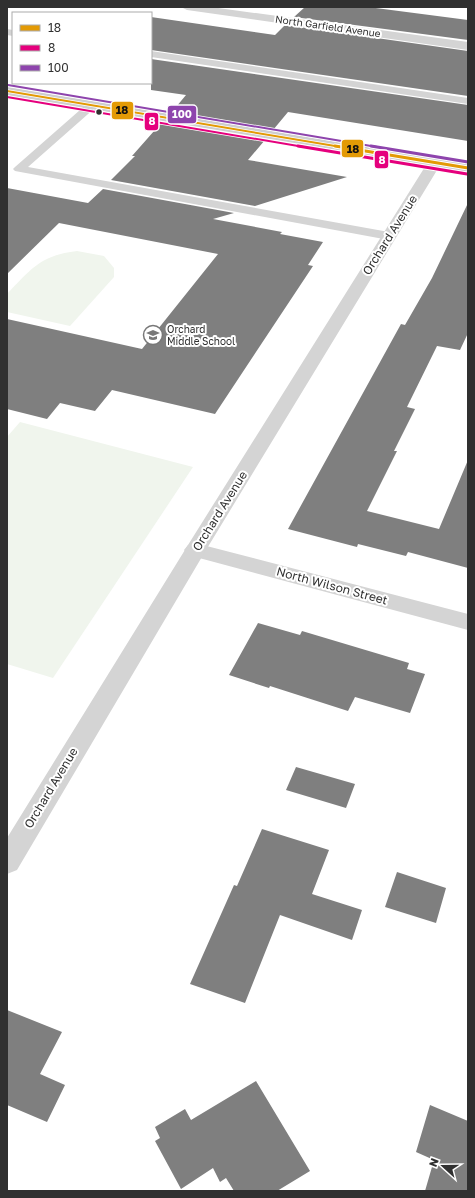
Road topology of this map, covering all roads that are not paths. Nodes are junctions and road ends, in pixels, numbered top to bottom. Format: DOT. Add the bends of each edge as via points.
graph roads {
  1 [pos="187,7"];
  2 [pos="468,46"];
  3 [pos="152,54"];
  4 [pos="7,90"];
  5 [pos="468,101"];
  6 [pos="92,105"];
  7 [pos="435,162"];
  8 [pos="468,168"];
  9 [pos="13,170"];
  10 [pos="389,236"];
  11 [pos="195,550"];
  12 [pos="468,622"];
  13 [pos="7,862"];
  1 -- 2 [label="street, North Garfield Avenue"];
  3 -- 5 [label="lane"];
  4 -- 6 [label="main road"];
  6 -- 7 [label="main road"];
  6 -- 9 [label="lane"];
  7 -- 8 [label="main road"];
  7 -- 10 [label="street, Orchard Avenue"];
  9 -- 10 [label="lane"];
  10 -- 11 [label="street, Orchard Avenue"];
  11 -- 12 [label="street, North Wilson Street"];
  11 -- 13 [label="street, Orchard Avenue"];
}
